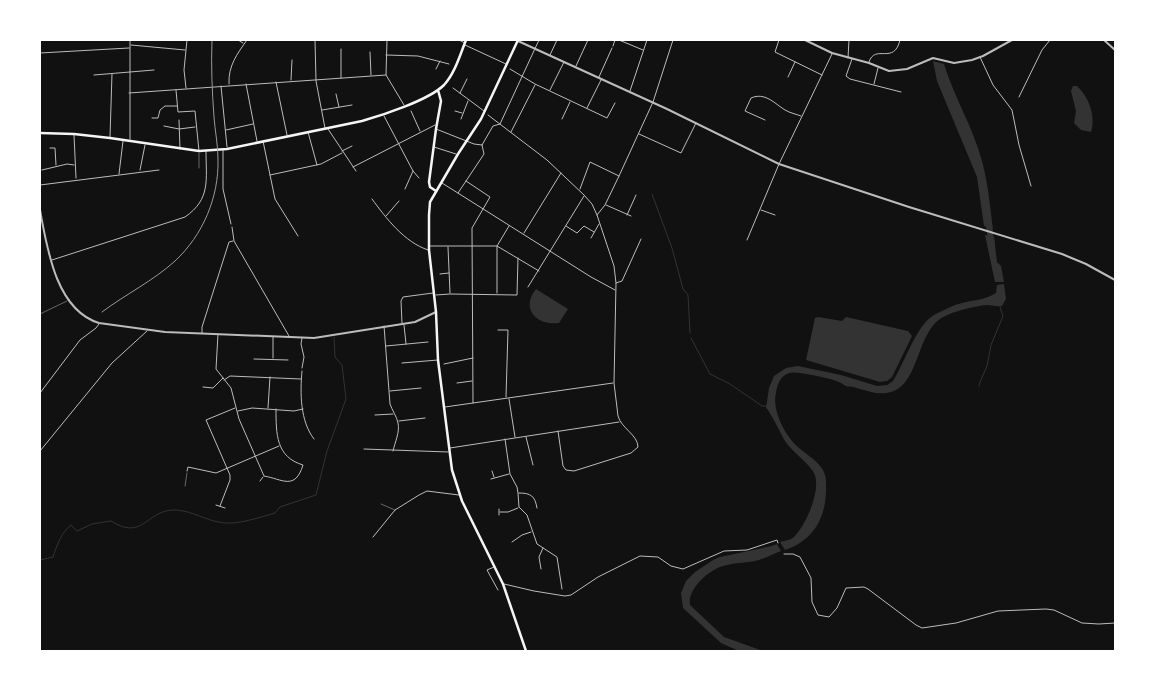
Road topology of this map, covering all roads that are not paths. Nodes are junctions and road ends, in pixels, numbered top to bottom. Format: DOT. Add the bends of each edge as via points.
graph roads {
  1 [pos="130,40"];
  2 [pos="187,40"];
  3 [pos="238,40"];
  4 [pos="247,40"];
  5 [pos="315,40"];
  6 [pos="387,40"];
  7 [pos="459,40"];
  8 [pos="539,40"];
  9 [pos="557,40"];
  10 [pos="588,40"];
  11 [pos="615,40"];
  12 [pos="619,40"];
  13 [pos="647,40"];
  14 [pos="673,40"];
  15 [pos="779,40"];
  16 [pos="805,40"];
  17 [pos="849,40"];
  18 [pos="900,40"];
  19 [pos="1012,40"];
  20 [pos="1050,40"];
  21 [pos="1104,40"];
  22 [pos="518,41"];
  23 [pos="465,43"];
  24 [pos="244,44"];
  25 [pos="130,46"];
  26 [pos="341,49"];
  27 [pos="534,49"];
  28 [pos="186,50"];
  29 [pos="643,50"];
  30 [pos="1115,50"];
  31 [pos="370,52"];
  32 [pos="40,53"];
  33 [pos="832,53"];
  34 [pos="386,55"];
  35 [pos="550,55"];
  36 [pos="980,57"];
  37 [pos="848,58"];
  38 [pos="852,59"];
  39 [pos="292,60"];
  40 [pos="440,61"];
  41 [pos="564,62"];
  42 [pos="796,62"];
  43 [pos="869,63"];
  44 [pos="449,64"];
  45 [pos="507,64"];
  46 [pos="576,67"];
  47 [pos="878,68"];
  48 [pos="436,69"];
  49 [pos="510,69"];
  50 [pos="154,70"];
  51 [pos="129,73"];
  52 [pos="112,74"];
  53 [pos="94,75"];
  54 [pos="386,75"];
  55 [pos="823,75"];
  56 [pos="371,76"];
  57 [pos="522,76"];
  58 [pos="788,77"];
  59 [pos="341,78"];
  60 [pos="467,78"];
  61 [pos="600,78"];
  62 [pos="291,81"];
  63 [pos="316,81"];
  64 [pos="276,82"];
  65 [pos="246,84"];
  66 [pos="535,84"];
  67 [pos="229,85"];
  68 [pos="873,85"];
  69 [pos="221,86"];
  70 [pos="453,88"];
  71 [pos="176,89"];
  72 [pos="186,89"];
  73 [pos="438,90"];
  74 [pos="550,91"];
  75 [pos="630,92"];
  76 [pos="900,92"];
  77 [pos="129,93"];
  78 [pos="459,93"];
  79 [pos="336,94"];
  80 [pos="1019,96"];
  81 [pos="468,100"];
  82 [pos="570,102"];
  83 [pos="653,102"];
  84 [pos="615,104"];
  85 [pos="352,105"];
  86 [pos="177,106"];
  87 [pos="404,106"];
  88 [pos="339,107"];
  89 [pos="587,109"];
  90 [pos="322,110"];
  91 [pos="411,111"];
  92 [pos="455,111"];
  93 [pos="178,112"];
  94 [pos="485,112"];
  95 [pos="462,114"];
  96 [pos="178,115"];
  97 [pos="384,115"];
  98 [pos="488,115"];
  99 [pos="195,116"];
  100 [pos="201,116"];
  101 [pos="802,116"];
  102 [pos="152,118"];
  103 [pos="461,119"];
  104 [pos="562,119"];
  105 [pos="179,120"];
  106 [pos="765,120"];
  107 [pos="696,123"];
  108 [pos="254,124"];
  109 [pos="436,124"];
  110 [pos="500,124"];
  111 [pos="164,126"];
  112 [pos="196,127"];
  113 [pos="326,128"];
  114 [pos="179,129"];
  115 [pos="436,129"];
  116 [pos="226,130"];
  117 [pos="308,132"];
  118 [pos="421,132"];
  119 [pos="511,132"];
  120 [pos="40,133"];
  121 [pos="74,134"];
  122 [pos="639,134"];
  123 [pos="287,136"];
  124 [pos="110,138"];
  125 [pos="123,140"];
  126 [pos="263,140"];
  127 [pos="468,140"];
  128 [pos="130,141"];
  129 [pos="257,142"];
  130 [pos="145,144"];
  131 [pos="398,144"];
  132 [pos="482,145"];
  133 [pos="352,146"];
  134 [pos="433,147"];
  135 [pos="50,148"];
  136 [pos="227,148"];
  137 [pos="180,149"];
  138 [pos="222,149"];
  139 [pos="200,151"];
  140 [pos="206,151"];
  141 [pos="342,152"];
  142 [pos="458,154"];
  143 [pos="779,164"];
  144 [pos="75,165"];
  145 [pos="56,166"];
  146 [pos="317,166"];
  147 [pos="353,167"];
  148 [pos="200,168"];
  149 [pos="42,170"];
  150 [pos="159,170"];
  151 [pos="356,171"];
  152 [pos="413,171"];
  153 [pos="140,172"];
  154 [pos="561,173"];
  155 [pos="119,174"];
  156 [pos="270,175"];
  157 [pos="619,176"];
  158 [pos="420,178"];
  159 [pos="76,180"];
  160 [pos="466,181"];
  161 [pos="441,182"];
  162 [pos="40,185"];
  163 [pos="1031,186"];
  164 [pos="405,188"];
  165 [pos="580,190"];
  166 [pos="436,191"];
  167 [pos="458,193"];
  168 [pos="584,195"];
  169 [pos="636,195"];
  170 [pos="372,199"];
  171 [pos="399,202"];
  172 [pos="605,205"];
  173 [pos="483,209"];
  174 [pos="760,209"];
  175 [pos="40,210"];
  176 [pos="626,214"];
  177 [pos="597,216"];
  178 [pos="631,216"];
  179 [pos="775,216"];
  180 [pos="385,217"];
  181 [pos="599,223"];
  182 [pos="231,224"];
  183 [pos="510,225"];
  184 [pos="566,226"];
  185 [pos="232,227"];
  186 [pos="594,232"];
  187 [pos="524,234"];
  188 [pos="298,236"];
  189 [pos="591,238"];
  190 [pos="641,239"];
  191 [pos="747,240"];
  192 [pos="234,241"];
  193 [pos="448,246"];
  194 [pos="472,246"];
  195 [pos="497,246"];
  196 [pos="429,248"];
  197 [pos="551,250"];
  198 [pos="518,258"];
  199 [pos="51,260"];
  200 [pos="539,271"];
  201 [pos="449,273"];
  202 [pos="440,274"];
  203 [pos="1114,278"];
  204 [pos="616,283"];
  205 [pos="528,287"];
  206 [pos="616,290"];
  207 [pos="433,294"];
  208 [pos="450,294"];
  209 [pos="472,294"];
  210 [pos="496,295"];
  211 [pos="69,301"];
  212 [pos="436,312"];
  213 [pos="40,314"];
  214 [pos="403,323"];
  215 [pos="99,324"];
  216 [pos="384,326"];
  217 [pos="147,330"];
  218 [pos="498,330"];
  219 [pos="202,333"];
  220 [pos="218,334"];
  221 [pos="273,336"];
  222 [pos="289,336"];
  223 [pos="302,337"];
  224 [pos="428,342"];
  225 [pos="406,344"];
  226 [pos="386,346"];
  227 [pos="473,358"];
  228 [pos="254,359"];
  229 [pos="272,359"];
  230 [pos="288,360"];
  231 [pos="438,360"];
  232 [pos="402,363"];
  233 [pos="444,364"];
  234 [pos="270,377"];
  235 [pos="301,378"];
  236 [pos="224,379"];
  237 [pos="473,381"];
  238 [pos="457,383"];
  239 [pos="614,383"];
  240 [pos="203,388"];
  241 [pos="420,388"];
  242 [pos="390,391"];
  243 [pos="40,393"];
  244 [pos="506,398"];
  245 [pos="509,398"];
  246 [pos="473,403"];
  247 [pos="445,407"];
  248 [pos="236,408"];
  249 [pos="268,408"];
  250 [pos="303,408"];
  251 [pos="276,409"];
  252 [pos="237,411"];
  253 [pos="393,414"];
  254 [pos="375,415"];
  255 [pos="425,418"];
  256 [pos="398,421"];
  257 [pos="620,422"];
  258 [pos="558,431"];
  259 [pos="526,436"];
  260 [pos="515,437"];
  261 [pos="318,439"];
  262 [pos="504,439"];
  263 [pos="314,440"];
  264 [pos="313,443"];
  265 [pos="280,446"];
  266 [pos="364,449"];
  267 [pos="448,450"];
  268 [pos="40,451"];
  269 [pos="393,451"];
  270 [pos="255,456"];
  271 [pos="533,465"];
  272 [pos="227,470"];
  273 [pos="187,471"];
  274 [pos="492,471"];
  275 [pos="510,474"];
  276 [pos="264,476"];
  277 [pos="494,478"];
  278 [pos="490,479"];
  279 [pos="260,481"];
  280 [pos="184,486"];
  281 [pos="518,494"];
  282 [pos="460,496"];
  283 [pos="381,504"];
  284 [pos="216,505"];
  285 [pos="220,506"];
  286 [pos="519,507"];
  287 [pos="225,508"];
  288 [pos="537,508"];
  289 [pos="395,510"];
  290 [pos="499,515"];
  291 [pos="532,532"];
  292 [pos="373,538"];
  293 [pos="512,542"];
  294 [pos="778,543"];
  295 [pos="543,548"];
  296 [pos="784,554"];
  297 [pos="494,566"];
  298 [pos="542,568"];
  299 [pos="503,584"];
  300 [pos="562,589"];
  301 [pos="498,590"];
  302 [pos="1115,623"];
  303 [pos="526,651"];
  1 -- 25 [label="street"];
  2 -- 28 [label="street"];
  3 -- 24 [label="street"];
  4 -- 24 [label="street"];
  5 -- 63 [label="street"];
  6 -- 34 [label="street"];
  7 -- 23 [label="street"];
  8 -- 27 [label="street"];
  9 -- 35 [label="street"];
  10 -- 46 [label="street"];
  11 -- 61 [label="street"];
  12 -- 29 [label="street"];
  13 -- 29 [label="street"];
  14 -- 83 [label="street"];
  15 -- 42 [label="street" via="775,52"];
  16 -- 33 [label="street"];
  17 -- 37 [label="street"];
  18 -- 43 [label="street" via="898,48 886,54 874,54"];
  19 -- 36 [label="street"];
  20 -- 80 [label="street"];
  21 -- 30 [label="street"];
  22 -- 27 [label="street"];
  22 -- 45 [label="main road"];
  23 -- 45 [label="street"];
  23 -- 73 [label="main road" via="452,74"];
  24 -- 67 [label="street" via="233,61"];
  25 -- 28 [label="street"];
  25 -- 32 [label="street"];
  25 -- 51 [label="street"];
  26 -- 59 [label="street"];
  27 -- 35 [label="street"];
  27 -- 57 [label="street"];
  28 -- 72 [label="street"];
  29 -- 75 [label="street"];
  31 -- 56 [label="street"];
  33 -- 37 [label="street"];
  33 -- 55 [label="street"];
  34 -- 40 [label="street" via="418,56"];
  34 -- 54 [label="street"];
  35 -- 41 [label="street"];
  36 -- 47 [label="street" via="963,62 935,58 907,69 889,71"];
  36 -- 163 [label="street" via="993,86 1012,110"];
  37 -- 38 [label="street"];
  38 -- 43 [label="street"];
  38 -- 68 [label="street" via="846,76"];
  39 -- 62 [label="street"];
  40 -- 44 [label="street"];
  40 -- 48 [label="street"];
  41 -- 46 [label="street"];
  41 -- 74 [label="street"];
  42 -- 55 [label="street"];
  42 -- 58 [label="street"];
  43 -- 47 [label="street"];
  45 -- 94 [label="main road"];
  46 -- 61 [label="street"];
  47 -- 68 [label="street"];
  49 -- 57 [label="street"];
  50 -- 51 [label="street"];
  51 -- 52 [label="street"];
  51 -- 77 [label="street"];
  52 -- 53 [label="street"];
  52 -- 124 [label="street"];
  54 -- 56 [label="street"];
  54 -- 87 [label="street"];
  55 -- 101 [label="street"];
  56 -- 59 [label="street"];
  57 -- 66 [label="street"];
  57 -- 110 [label="street"];
  59 -- 63 [label="street"];
  60 -- 78 [label="street"];
  61 -- 75 [label="street"];
  61 -- 89 [label="street"];
  62 -- 63 [label="street"];
  62 -- 64 [label="street"];
  63 -- 90 [label="street"];
  64 -- 65 [label="street"];
  64 -- 123 [label="street"];
  65 -- 67 [label="street"];
  65 -- 108 [label="street"];
  66 -- 74 [label="street"];
  66 -- 119 [label="street"];
  67 -- 69 [label="street"];
  68 -- 76 [label="street"];
  69 -- 72 [label="street"];
  69 -- 116 [label="street"];
  70 -- 78 [label="street"];
  71 -- 72 [label="street"];
  71 -- 77 [label="street"];
  71 -- 86 [label="street"];
  73 -- 87 [label="main road"];
  73 -- 109 [label="main road" via="441,101"];
  74 -- 82 [label="street"];
  75 -- 83 [label="street"];
  77 -- 128 [label="street"];
  78 -- 81 [label="street"];
  79 -- 88 [label="street"];
  81 -- 94 [label="street"];
  81 -- 95 [label="street"];
  82 -- 89 [label="street"];
  82 -- 104 [label="street"];
  83 -- 107 [label="street"];
  83 -- 122 [label="street"];
  84 -- 89 [label="street" via="607,118"];
  85 -- 88 [label="street"];
  86 -- 93 [label="street"];
  86 -- 102 [label="street" via="165,106 158,118"];
  87 -- 97 [label="main road"];
  88 -- 90 [label="street"];
  90 -- 113 [label="street"];
  91 -- 118 [label="street"];
  92 -- 95 [label="street"];
  93 -- 96 [label="street"];
  93 -- 99 [label="street" via="195,111"];
  94 -- 127 [label="main road"];
  95 -- 103 [label="street"];
  97 -- 113 [label="main road"];
  97 -- 131 [label="street"];
  98 -- 110 [label="street"];
  99 -- 100 [label="street"];
  99 -- 112 [label="street"];
  101 -- 106 [label="street" via="766,97 758,95 751,98 745,112"];
  101 -- 143 [label="street"];
  105 -- 114 [label="street"];
  107 -- 122 [label="street" via="681,152"];
  107 -- 143 [label="street"];
  108 -- 116 [label="street"];
  108 -- 129 [label="street"];
  109 -- 115 [label="main road"];
  109 -- 118 [label="street"];
  110 -- 119 [label="street"];
  110 -- 132 [label="street" via="494,126"];
  111 -- 114 [label="street"];
  112 -- 114 [label="street"];
  112 -- 139 [label="street"];
  113 -- 117 [label="main road"];
  113 -- 141 [label="street"];
  114 -- 137 [label="street"];
  115 -- 127 [label="street"];
  115 -- 134 [label="main road"];
  116 -- 136 [label="street"];
  117 -- 123 [label="main road"];
  117 -- 146 [label="street"];
  118 -- 131 [label="street"];
  119 -- 154 [label="street"];
  120 -- 121 [label="main road"];
  121 -- 124 [label="main road"];
  121 -- 144 [label="street"];
  122 -- 157 [label="street"];
  123 -- 126 [label="main road"];
  124 -- 125 [label="main road"];
  125 -- 128 [label="main road"];
  125 -- 155 [label="street"];
  126 -- 129 [label="main road"];
  126 -- 156 [label="street"];
  127 -- 132 [label="street"];
  127 -- 142 [label="main road"];
  128 -- 130 [label="main road"];
  129 -- 136 [label="main road"];
  130 -- 137 [label="main road"];
  130 -- 153 [label="street"];
  131 -- 147 [label="street"];
  131 -- 152 [label="street"];
  132 -- 160 [label="street" via="484,154"];
  133 -- 141 [label="street"];
  134 -- 142 [label="street"];
  134 -- 166 [label="main road" via="429,182"];
  135 -- 145 [label="street" via="55,148"];
  136 -- 138 [label="main road"];
  137 -- 139 [label="main road"];
  138 -- 140 [label="main road"];
  138 -- 182 [label="street" via="223,189"];
  139 -- 140 [label="main road"];
  139 -- 148 [label="lane"];
  140 -- 199 [label="street" via="205,195 194,211 185,217"];
  141 -- 146 [label="street"];
  141 -- 147 [label="street"];
  142 -- 161 [label="main road"];
  143 -- 174 [label="street"];
  143 -- 203 [label="street" via="1062,254"];
  144 -- 145 [label="street"];
  144 -- 159 [label="street"];
  145 -- 149 [label="street"];
  146 -- 156 [label="street"];
  147 -- 151 [label="street"];
  150 -- 153 [label="street"];
  152 -- 158 [label="street"];
  152 -- 164 [label="street"];
  153 -- 155 [label="street"];
  154 -- 165 [label="street"];
  154 -- 187 [label="street"];
  155 -- 159 [label="street"];
  156 -- 188 [label="street" via="277,203"];
  157 -- 165 [label="street" via="590,162"];
  157 -- 172 [label="street"];
  159 -- 162 [label="street"];
  160 -- 167 [label="street"];
  160 -- 173 [label="street" via="490,197"];
  161 -- 166 [label="main road"];
  161 -- 167 [label="street"];
  165 -- 168 [label="street"];
  166 -- 196 [label="main road" via="430,202"];
  167 -- 173 [label="street"];
  168 -- 177 [label="street"];
  168 -- 184 [label="street"];
  169 -- 176 [label="street"];
  170 -- 180 [label="street"];
  171 -- 180 [label="street"];
  172 -- 176 [label="street"];
  172 -- 177 [label="street"];
  173 -- 183 [label="street"];
  173 -- 194 [label="street" via="472,228"];
  174 -- 179 [label="street"];
  174 -- 191 [label="street"];
  175 -- 199 [label="street"];
  176 -- 178 [label="street"];
  177 -- 181 [label="street"];
  180 -- 196 [label="street" via="408,238 421,247"];
  181 -- 186 [label="street"];
  181 -- 204 [label="street" via="614,266"];
  183 -- 187 [label="street"];
  183 -- 195 [label="street"];
  184 -- 186 [label="street" via="577,233 584,226"];
  184 -- 197 [label="street"];
  185 -- 192 [label="street"];
  186 -- 189 [label="street"];
  187 -- 197 [label="street"];
  190 -- 204 [label="street" via="622,281"];
  192 -- 219 [label="street" via="230,242"];
  192 -- 222 [label="street"];
  193 -- 194 [label="street"];
  193 -- 196 [label="street"];
  193 -- 201 [label="street"];
  194 -- 195 [label="street"];
  194 -- 209 [label="street"];
  195 -- 198 [label="street"];
  195 -- 210 [label="street"];
  196 -- 207 [label="main road"];
  197 -- 200 [label="street"];
  197 -- 206 [label="street"];
  198 -- 200 [label="street"];
  198 -- 210 [label="street" via="518,295"];
  199 -- 211 [label="street" via="58,284"];
  200 -- 205 [label="street"];
  201 -- 202 [label="street"];
  201 -- 208 [label="street"];
  204 -- 206 [label="street"];
  206 -- 239 [label="street"];
  207 -- 208 [label="street"];
  207 -- 212 [label="main road"];
  207 -- 214 [label="street" via="403,297"];
  208 -- 209 [label="street"];
  209 -- 210 [label="street"];
  209 -- 227 [label="street"];
  211 -- 213 [label="lane"];
  211 -- 215 [label="street"];
  212 -- 214 [label="street" via="414,322"];
  212 -- 231 [label="main road"];
  214 -- 216 [label="street"];
  214 -- 225 [label="street"];
  215 -- 217 [label="street"];
  215 -- 243 [label="street" via="80,340"];
  216 -- 223 [label="street" via="314,338"];
  216 -- 226 [label="street"];
  217 -- 219 [label="street"];
  217 -- 268 [label="street" via="112,363"];
  218 -- 244 [label="street" via="508,330"];
  219 -- 220 [label="street"];
  220 -- 221 [label="street"];
  220 -- 236 [label="street" via="216,369"];
  221 -- 222 [label="street"];
  221 -- 229 [label="street"];
  222 -- 223 [label="street"];
  223 -- 235 [label="street"];
  224 -- 225 [label="street"];
  225 -- 226 [label="street"];
  226 -- 242 [label="street"];
  227 -- 233 [label="street"];
  227 -- 237 [label="street"];
  228 -- 229 [label="street"];
  229 -- 230 [label="street"];
  231 -- 232 [label="street"];
  231 -- 247 [label="main road"];
  234 -- 235 [label="street"];
  234 -- 236 [label="street" via="230,376"];
  234 -- 249 [label="street"];
  235 -- 250 [label="street"];
  236 -- 240 [label="street" via="212,388"];
  236 -- 248 [label="street" via="231,388"];
  237 -- 238 [label="street"];
  237 -- 246 [label="street"];
  239 -- 245 [label="street"];
  239 -- 257 [label="street"];
  241 -- 242 [label="street"];
  242 -- 253 [label="street"];
  244 -- 245 [label="street"];
  244 -- 246 [label="street"];
  245 -- 260 [label="street"];
  246 -- 247 [label="street"];
  247 -- 267 [label="main road"];
  248 -- 252 [label="street"];
  248 -- 272 [label="street" via="206,420"];
  249 -- 251 [label="street"];
  249 -- 252 [label="street"];
  250 -- 251 [label="street" via="294,411"];
  250 -- 263 [label="street" via="306,428"];
  251 -- 265 [label="street"];
  252 -- 270 [label="street"];
  253 -- 254 [label="street"];
  253 -- 256 [label="street"];
  255 -- 256 [label="street"];
  256 -- 269 [label="street"];
  257 -- 258 [label="street"];
  257 -- 258 [label="street" via="638,442 638,447 631,453 574,471 566,470"];
  258 -- 259 [label="street"];
  259 -- 260 [label="street"];
  259 -- 271 [label="street"];
  260 -- 262 [label="street"];
  261 -- 263 [label="street"];
  262 -- 267 [label="street"];
  262 -- 275 [label="street"];
  263 -- 264 [label="street"];
  265 -- 270 [label="street"];
  265 -- 276 [label="street" via="288,458 303,466 301,473 287,482"];
  266 -- 269 [label="street"];
  267 -- 269 [label="street"];
  267 -- 282 [label="main road"];
  270 -- 272 [label="street"];
  270 -- 276 [label="street"];
  272 -- 273 [label="street" via="216,473 188,467"];
  272 -- 285 [label="street" via="230,480"];
  273 -- 280 [label="lane"];
  274 -- 277 [label="street"];
  275 -- 277 [label="street"];
  275 -- 281 [label="street"];
  276 -- 279 [label="street"];
  277 -- 278 [label="street"];
  281 -- 286 [label="street"];
  281 -- 288 [label="street" via="531,494"];
  282 -- 289 [label="street" via="427,491"];
  282 -- 297 [label="main road"];
  283 -- 289 [label="lane"];
  284 -- 285 [label="street"];
  285 -- 287 [label="street"];
  286 -- 290 [label="street" via="508,512 499,511"];
  286 -- 291 [label="street" via="526,515"];
  289 -- 292 [label="street"];
  291 -- 293 [label="street"];
  291 -- 295 [label="street" via="537,544"];
  294 -- 299 [label="street" via="777,540 748,550 724,551 683,569 658,557 640,556 565,596"];
  295 -- 298 [label="street"];
  295 -- 300 [label="street" via="558,556"];
  296 -- 302 [label="street" via="800,557 811,578 816,613 829,617 846,588 864,587 922,628 956,623 998,611 1046,609 1082,623"];
  297 -- 299 [label="main road"];
  297 -- 301 [label="street" via="487,570"];
  299 -- 303 [label="main road"];
}
